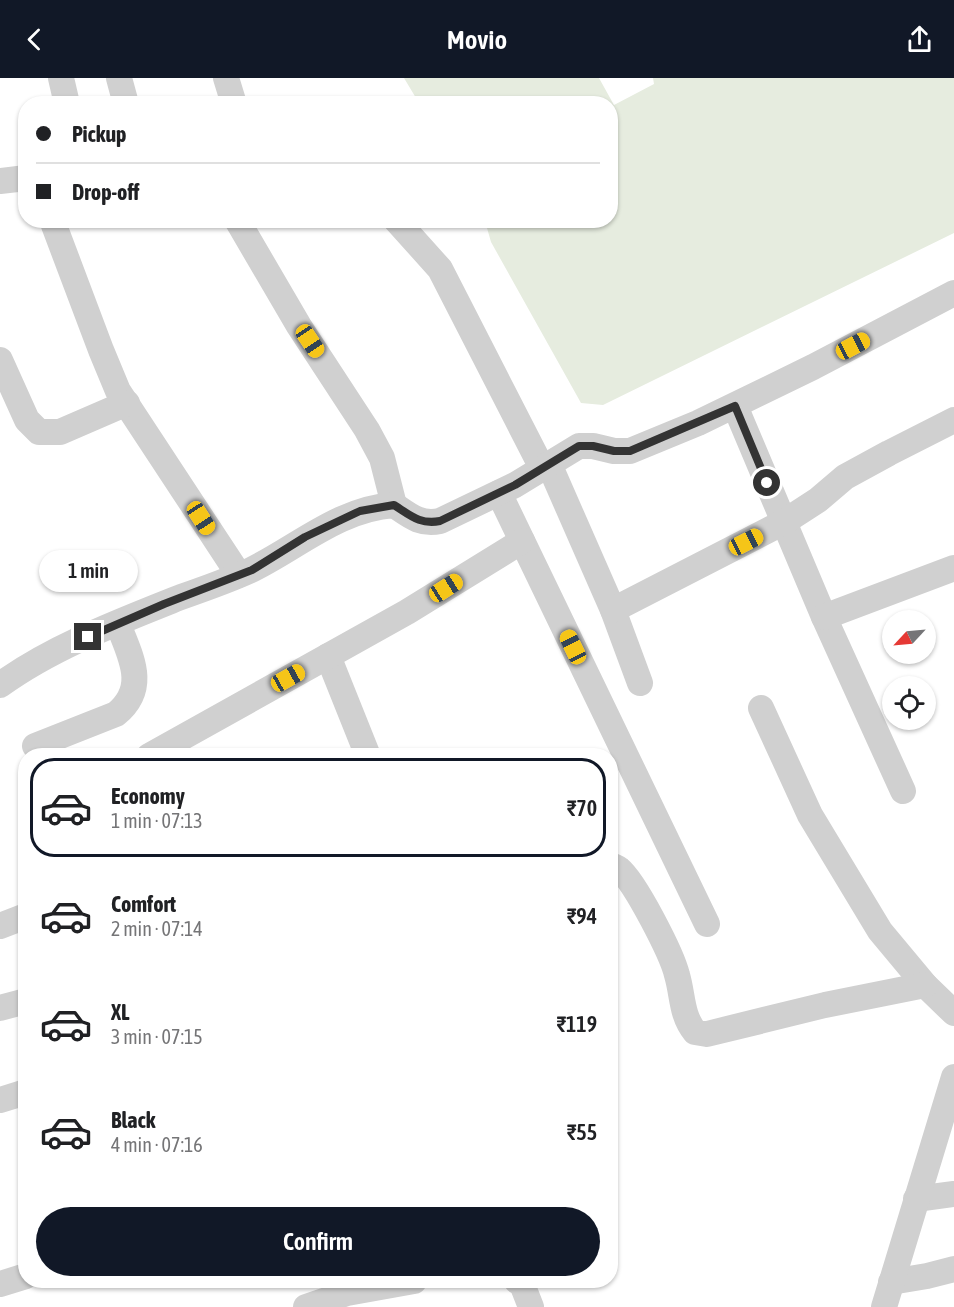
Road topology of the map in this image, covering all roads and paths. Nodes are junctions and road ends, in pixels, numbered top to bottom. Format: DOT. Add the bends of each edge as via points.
graph roads {
  1 [pos="61,78"];
  2 [pos="119,78"];
  3 [pos="226,78"];
  4 [pos="65,96"];
  5 [pos="124,96"];
  6 [pos="232,96"];
  7 [pos="18,179"];
  8 [pos="0,181"];
  9 [pos="55,228"];
  10 [pos="242,228"];
  11 [pos="403,228"];
  12 [pos="954,294"];
  13 [pos="0,360"];
  14 [pos="127,404"];
  15 [pos="735,406"];
  16 [pos="954,420"];
  17 [pos="546,466"];
  18 [pos="499,493"];
  19 [pos="394,505"];
  20 [pos="784,522"];
  21 [pos="522,541"];
  22 [pos="954,568"];
  23 [pos="239,575"];
  24 [pos="613,610"];
  25 [pos="824,617"];
  26 [pos="118,624"];
  27 [pos="328,656"];
  28 [pos="639,683"];
  29 [pos="0,685"];
  30 [pos="761,708"];
  31 [pos="35,746"];
  32 [pos="163,748"];
  33 [pos="365,748"];
  34 [pos="903,791"];
  35 [pos="618,868"];
  36 [pos="18,919"];
  37 [pos="708,924"];
  38 [pos="0,926"];
  39 [pos="926,985"];
  40 [pos="18,1003"];
  41 [pos="0,1008"];
  42 [pos="954,1013"];
  43 [pos="954,1077"];
  44 [pos="18,1095"];
  45 [pos="0,1101"];
  46 [pos="954,1194"];
  47 [pos="916,1198"];
  48 [pos="954,1269"];
  49 [pos="18,1278"];
  50 [pos="891,1282"];
  51 [pos="0,1284"];
  52 [pos="395,1288"];
  53 [pos="524,1288"];
  54 [pos="368,1298"];
  55 [pos="306,1307"];
  56 [pos="531,1307"];
  57 [pos="884,1307"];
  1 -- 4 [label="street"];
  2 -- 5 [label="street"];
  3 -- 6 [label="street"];
  7 -- 8 [label="street"];
  9 -- 14 [label="street" via="101,351"];
  10 -- 19 [label="street" via="367,430 382,458"];
  11 -- 17 [label="street" via="440,269"];
  12 -- 15 [label="street"];
  13 -- 14 [label="street" via="27,420 39,432 60,432"];
  14 -- 23 [label="street"];
  15 -- 17 [label="street" via="630,451 579,446"];
  15 -- 20 [label="street"];
  16 -- 20 [label="street" via="846,477"];
  17 -- 18 [label="street"];
  17 -- 24 [label="street"];
  18 -- 19 [label="street" via="429,524"];
  18 -- 21 [label="street"];
  19 -- 23 [label="street" via="360,511"];
  20 -- 24 [label="street"];
  20 -- 25 [label="street"];
  21 -- 27 [label="street"];
  21 -- 37 [label="street"];
  22 -- 25 [label="street"];
  23 -- 26 [label="street"];
  24 -- 28 [label="street"];
  25 -- 34 [label="street"];
  26 -- 29 [label="street" via="72,644"];
  26 -- 31 [label="street" via="136,674 126,706 116,714"];
  27 -- 32 [label="street"];
  27 -- 33 [label="street"];
  30 -- 39 [label="street" via="810,815 840,868 880,931"];
  35 -- 39 [label="street" via="663,940 677,974 687,1022 695,1032 706,1034"];
  36 -- 38 [label="street"];
  39 -- 42 [label="street"];
  40 -- 41 [label="street"];
  43 -- 47 [label="street"];
  44 -- 45 [label="street"];
  46 -- 47 [label="street"];
  47 -- 50 [label="street"];
  48 -- 50 [label="street"];
  49 -- 51 [label="street"];
  50 -- 57 [label="street"];
  52 -- 54 [label="street"];
  53 -- 56 [label="street"];
  54 -- 55 [label="street" via="347,1293"];
}
